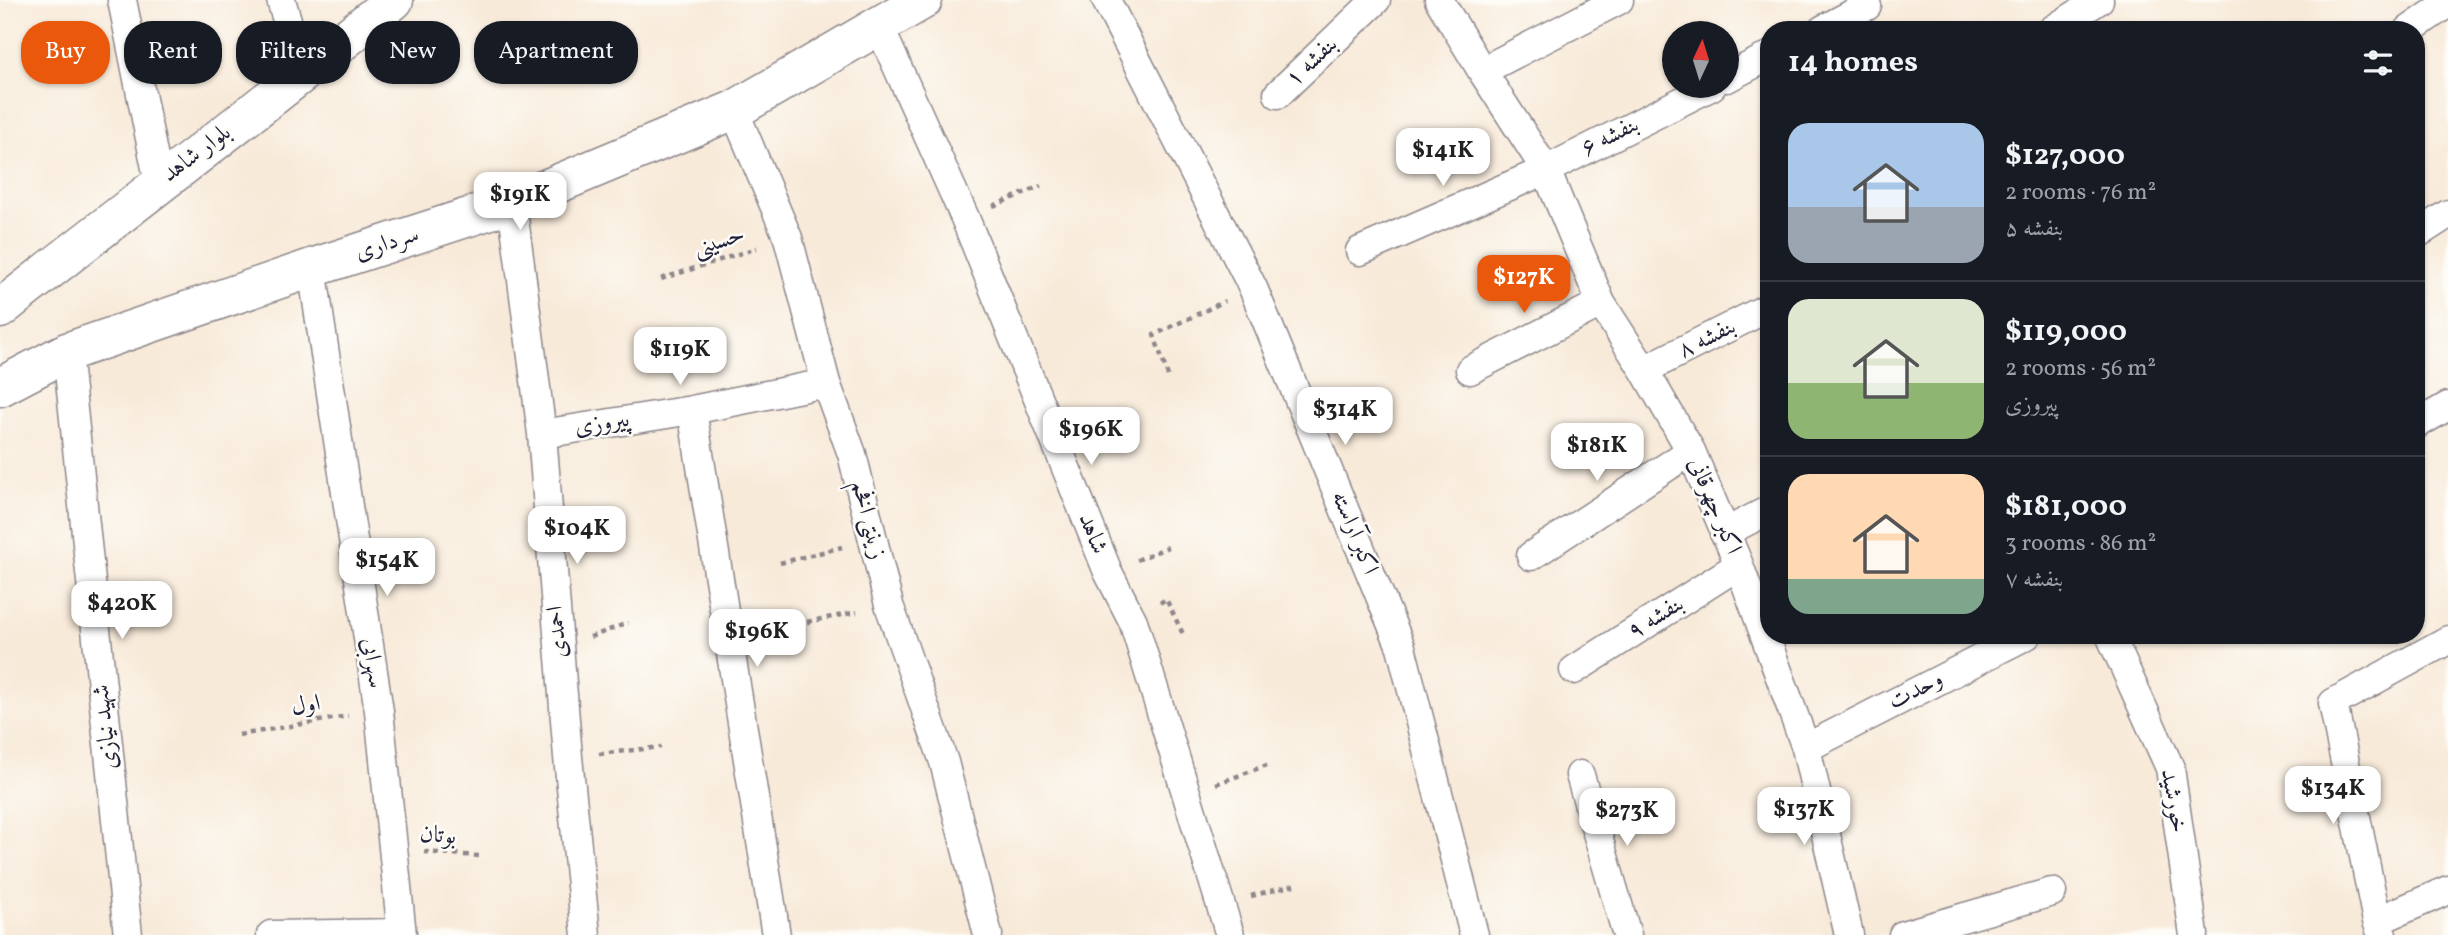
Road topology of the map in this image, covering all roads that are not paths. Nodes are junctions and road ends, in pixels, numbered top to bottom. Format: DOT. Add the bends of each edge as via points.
graph roads {
  1 [pos="122,0"];
  2 [pos="281,0"];
  3 [pos="394,0"];
  4 [pos="922,0"];
  5 [pos="1106,0"];
  6 [pos="1376,0"];
  7 [pos="1438,0"];
  8 [pos="1619,0"];
  9 [pos="2099,0"];
  10 [pos="2448,3"];
  11 [pos="1867,6"];
  12 [pos="287,21"];
  13 [pos="1839,21"];
  14 [pos="2066,21"];
  15 [pos="2422,21"];
  16 [pos="879,26"];
  17 [pos="351,35"];
  18 [pos="1760,62"];
  19 [pos="1482,71"];
  20 [pos="1740,72"];
  21 [pos="290,84"];
  22 [pos="1278,94"];
  23 [pos="1688,98"];
  24 [pos="734,110"];
  25 [pos="1546,170"];
  26 [pos="159,183"];
  27 [pos="512,203"];
  28 [pos="2448,214"];
  29 [pos="2425,229"];
  30 [pos="1360,251"];
  31 [pos="312,268"];
  32 [pos="1601,303"];
  33 [pos="0,309"];
  34 [pos="1760,312"];
  35 [pos="67,352"];
  36 [pos="1470,370"];
  37 [pos="1644,370"];
  38 [pos="826,383"];
  39 [pos="0,387"];
  40 [pos="2448,406"];
  41 [pos="692,410"];
  42 [pos="2425,419"];
  43 [pos="542,434"];
  44 [pos="1691,451"];
  45 [pos="1760,515"];
  46 [pos="1724,533"];
  47 [pos="1531,556"];
  48 [pos="1739,565"];
  49 [pos="1760,622"];
  50 [pos="2448,640"];
  51 [pos="1768,644"];
  52 [pos="2009,644"];
  53 [pos="2114,644"];
  54 [pos="1574,670"];
  55 [pos="1806,748"];
  56 [pos="1580,775"];
  57 [pos="2448,890"];
  58 [pos="2052,892"];
  59 [pos="2380,928"];
  60 [pos="402,934"];
  61 [pos="128,935"];
  62 [pos="271,935"];
  63 [pos="586,935"];
  64 [pos="776,935"];
  65 [pos="988,935"];
  66 [pos="1230,935"];
  67 [pos="1474,935"];
  68 [pos="1627,935"];
  69 [pos="1849,935"];
  70 [pos="1903,935"];
  71 [pos="2194,935"];
  1 -- 26 [label="street"];
  2 -- 12 [label="street"];
  3 -- 17 [label="main road, بلوار شاهد"];
  4 -- 16 [label="main road, سرداری"];
  5 -- 67 [label="street, اکبر آراسته" via="1253,288 1401,647"];
  6 -- 22 [label="street, بنفشه ۱"];
  7 -- 19 [label="street, اکبر چهرقانی"];
  8 -- 19 [label="street"];
  9 -- 14 [label="street"];
  10 -- 15 [label="street"];
  11 -- 13 [label="street"];
  16 -- 24 [label="main road, سرداری"];
  16 -- 66 [label="street, شاهد" via="965,218 1108,572 1133,621"];
  18 -- 20 [label="street"];
  19 -- 25 [label="street, اکبر چهرقانی"];
  21 -- 26 [label="main road, بلوار شاهد"];
  23 -- 25 [label="street, بنفشه ۶"];
  24 -- 27 [label="main road, سرداری"];
  24 -- 38 [label="street, زینتی افخم" via="788,237"];
  25 -- 30 [label="street, بنفشه ۶"];
  25 -- 32 [label="street, اکبر چهرقانی"];
  26 -- 33 [label="main road, بلوار شاهد"];
  27 -- 31 [label="main road, سرداری"];
  27 -- 43 [label="street, احمدی"];
  28 -- 29 [label="street"];
  31 -- 35 [label="main road, سرداری"];
  31 -- 60 [label="street, سهرابی" via="379,711"];
  32 -- 36 [label="street"];
  32 -- 37 [label="street, اکبر چهرقانی"];
  34 -- 37 [label="street, بنفشه ۸"];
  35 -- 39 [label="main road"];
  35 -- 61 [label="street, شهید نیازی"];
  37 -- 44 [label="street, اکبر چهرقانی"];
  38 -- 41 [label="street, پیروزی"];
  38 -- 65 [label="street, زینتی افخم" via="852,454 889,605 944,762"];
  40 -- 42 [label="street"];
  41 -- 43 [label="street, پیروزی"];
  41 -- 64 [label="street"];
  43 -- 63 [label="street, احمدی"];
  44 -- 46 [label="street, اکبر چهرقانی"];
  44 -- 47 [label="street"];
  45 -- 46 [label="street"];
  46 -- 48 [label="street, اکبر چهرقانی"];
  48 -- 49 [label="street, اکبر چهرقانی"];
  48 -- 54 [label="street, بنفشه ۹"];
  50 -- 59 [label="street" via="2333,703"];
  51 -- 55 [label="street, اکبر چهرقانی"];
  52 -- 55 [label="street, وحدت"];
  53 -- 71 [label="street, خورشید" via="2170,768"];
  55 -- 69 [label="street, اکبر چهرقانی"];
  56 -- 68 [label="street"];
  57 -- 59 [label="street"];
  58 -- 70 [label="street"];
  60 -- 62 [label="street"];
}
